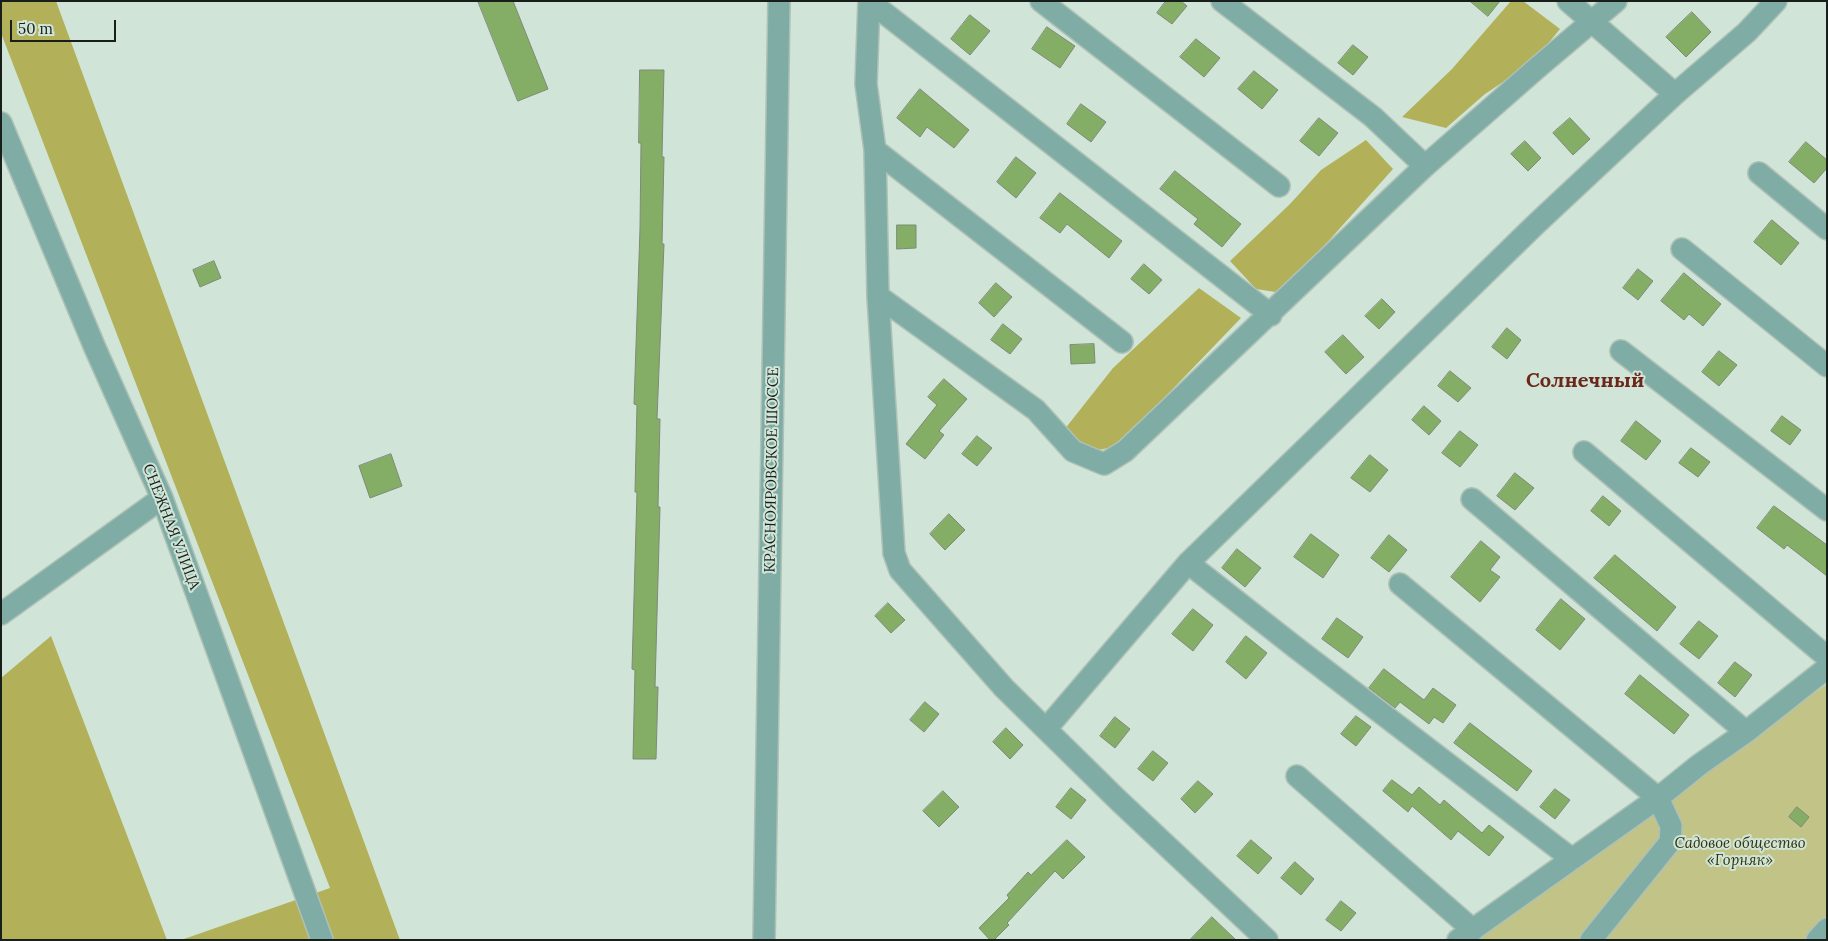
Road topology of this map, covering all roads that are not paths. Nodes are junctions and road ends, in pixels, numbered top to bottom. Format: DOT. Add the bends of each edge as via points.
graph roads {
  1 [pos="779,1"];
  2 [pos="1041,1"];
  3 [pos="1222,1"];
  4 [pos="1568,1"];
  5 [pos="1616,1"];
  6 [pos="1776,1"];
  7 [pos="1594,22"];
  8 [pos="1675,94"];
  9 [pos="1,123"];
  10 [pos="875,150"];
  11 [pos="1425,166"];
  12 [pos="1759,173"];
  13 [pos="1279,186"];
  14 [pos="1827,229"];
  15 [pos="1682,249"];
  16 [pos="878,296"];
  17 [pos="1271,315"];
  18 [pos="1122,342"];
  19 [pos="1621,351"];
  20 [pos="1827,366"];
  21 [pos="1584,452"];
  22 [pos="162,498"];
  23 [pos="1472,499"];
  24 [pos="1827,510"];
  25 [pos="1188,562"];
  26 [pos="1400,584"];
  27 [pos="1,614"];
  28 [pos="1827,657"];
  29 [pos="1827,668"];
  30 [pos="1046,729"];
  31 [pos="1746,732"];
  32 [pos="1297,776"];
  33 [pos="1658,798"];
  34 [pos="1572,859"];
  35 [pos="1827,929"];
  36 [pos="1465,935"];
  37 [pos="322,940"];
  38 [pos="764,940"];
  39 [pos="1267,940"];
  40 [pos="1591,940"];
  41 [pos="1817,940"];
  1 -- 38 [label="street, КРАСНОЯРОВСКОЕ ШОССЕ"];
  2 -- 13 [label="street"];
  3 -- 11 [label="street" via="1373,117"];
  4 -- 7 [label="street"];
  5 -- 7 [label="street"];
  6 -- 8 [label="street" via="1747,32"];
  7 -- 8 [label="street"];
  7 -- 11 [label="street"];
  8 -- 25 [label="street" via="1535,225"];
  9 -- 22 [label="street, СНЕЖНАЯ УЛИЦА"];
  10 -- 16 [label="street"];
  10 -- 17 [label="street" via="866,84 869,1"];
  10 -- 18 [label="street"];
  11 -- 17 [label="street"];
  12 -- 14 [label="street"];
  15 -- 20 [label="street"];
  16 -- 17 [label="street" via="1036,410 1073,451 1104,464 1125,452"];
  16 -- 30 [label="street" via="894,553 900,570 1004,688"];
  19 -- 24 [label="street"];
  21 -- 28 [label="street"];
  22 -- 27 [label="street"];
  22 -- 37 [label="street, СНЕЖНАЯ УЛИЦА"];
  23 -- 31 [label="street"];
  25 -- 30 [label="street"];
  25 -- 34 [label="street"];
  26 -- 33 [label="street"];
  29 -- 31 [label="street"];
  30 -- 39 [label="street"];
  31 -- 33 [label="street"];
  32 -- 36 [label="street"];
  33 -- 34 [label="street"];
  33 -- 40 [label="street" via="1670,826 1670,842"];
  34 -- 36 [label="street"];
  35 -- 41 [label="street"];
}
